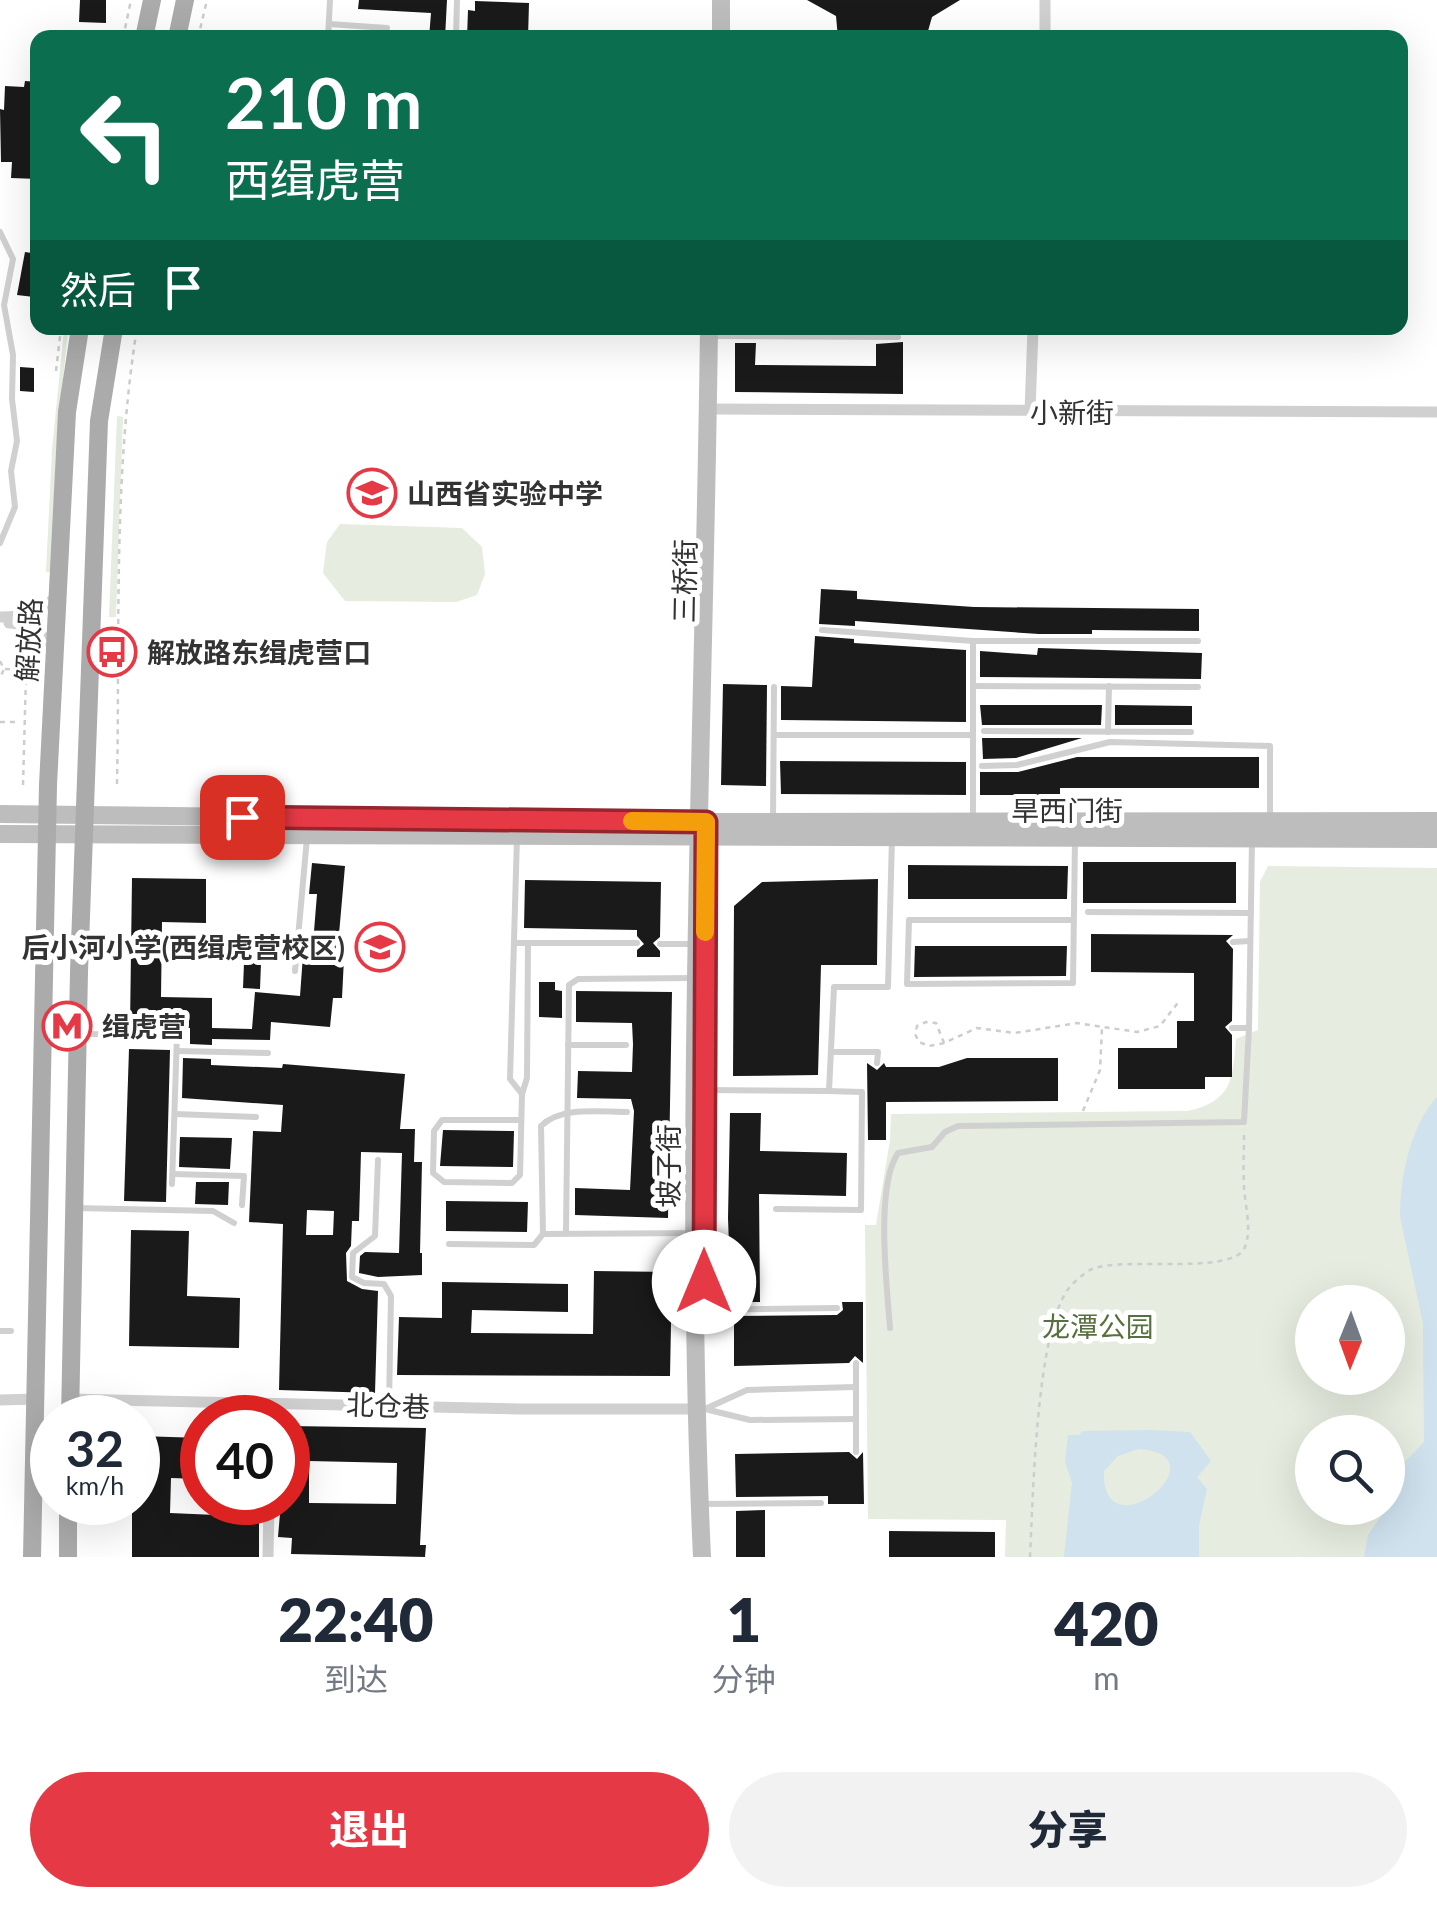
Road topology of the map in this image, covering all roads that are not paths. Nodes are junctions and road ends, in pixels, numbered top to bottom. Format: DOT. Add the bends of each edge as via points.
graph roads {
  1 [pos="152,0"];
  2 [pos="185,0"];
  3 [pos="330,0"];
  4 [pos="457,0"];
  5 [pos="712,0"];
  6 [pos="721,0"];
  7 [pos="1046,0"];
  8 [pos="329,24"];
  9 [pos="387,28"];
  10 [pos="146,30"];
  11 [pos="179,30"];
  12 [pos="329,30"];
  13 [pos="456,30"];
  14 [pos="712,30"];
  15 [pos="720,30"];
  16 [pos="1044,30"];
  17 [pos="0,232"];
  18 [pos="2,305"];
  19 [pos="79,335"];
  20 [pos="113,335"];
  21 [pos="713,335"];
  22 [pos="824,335"];
  23 [pos="1034,335"];
  24 [pos="898,337"];
  25 [pos="712,409"];
  26 [pos="1030,412"];
  27 [pos="1437,412"];
  28 [pos="0,543"];
  29 [pos="58,594"];
  30 [pos="0,620"];
  31 [pos="822,630"];
  32 [pos="972,641"];
  33 [pos="1198,641"];
  34 [pos="55,649"];
  35 [pos="973,686"];
  36 [pos="1108,686"];
  37 [pos="1198,686"];
  38 [pos="774,687"];
  39 [pos="984,731"];
  40 [pos="1108,732"];
  41 [pos="1192,732"];
  42 [pos="774,735"];
  43 [pos="973,735"];
  44 [pos="982,766"];
  45 [pos="0,814"];
  46 [pos="48,814"];
  47 [pos="85,814"];
  48 [pos="1270,821"];
  49 [pos="1437,821"];
  50 [pos="773,822"];
  51 [pos="973,822"];
  52 [pos="701,829"];
  53 [pos="0,834"];
  54 [pos="47,834"];
  55 [pos="84,835"];
  56 [pos="308,835"];
  57 [pos="517,836"];
  58 [pos="892,837"];
  59 [pos="1075,838"];
  60 [pos="1252,838"];
  61 [pos="1437,839"];
  62 [pos="1088,912"];
  63 [pos="1251,913"];
  64 [pos="1074,920"];
  65 [pos="1250,941"];
  66 [pos="1233,942"];
  67 [pos="515,943"];
  68 [pos="528,943"];
  69 [pos="637,944"];
  70 [pos="660,944"];
  71 [pos="701,944"];
  72 [pos="296,971"];
  73 [pos="700,978"];
  74 [pos="1232,1028"];
  75 [pos="1249,1028"];
  76 [pos="78,1034"];
  77 [pos="568,1045"];
  78 [pos="626,1045"];
  79 [pos="177,1051"];
  80 [pos="831,1052"];
  81 [pos="268,1054"];
  82 [pos="878,1063"];
  83 [pos="704,1090"];
  84 [pos="826,1090"];
  85 [pos="522,1094"];
  86 [pos="627,1112"];
  87 [pos="568,1113"];
  88 [pos="175,1114"];
  89 [pos="256,1117"];
  90 [pos="521,1120"];
  91 [pos="378,1160"];
  92 [pos="173,1174"];
  93 [pos="172,1184"];
  94 [pos="242,1206"];
  95 [pos="74,1208"];
  96 [pos="776,1209"];
  97 [pos="234,1222"];
  98 [pos="566,1233"];
  99 [pos="700,1233"];
  100 [pos="543,1234"];
  101 [pos="449,1244"];
  102 [pos="837,1308"];
  103 [pos="700,1310"];
  104 [pos="890,1328"];
  105 [pos="0,1331"];
  106 [pos="11,1332"];
  107 [pos="856,1363"];
  108 [pos="856,1388"];
  109 [pos="36,1395"];
  110 [pos="70,1395"];
  111 [pos="30,1399"];
  112 [pos="0,1400"];
  113 [pos="310,1403"];
  114 [pos="389,1406"];
  115 [pos="701,1409"];
  116 [pos="856,1419"];
  117 [pos="856,1452"];
  118 [pos="821,1502"];
  119 [pos="704,1504"];
  120 [pos="33,1525"];
  121 [pos="68,1525"];
  122 [pos="269,1525"];
  123 [pos="32,1557"];
  124 [pos="68,1557"];
  125 [pos="268,1557"];
  126 [pos="702,1557"];
  127 [pos="711,1557"];
  1 -- 10 [label="main road"];
  2 -- 11 [label="main road"];
  3 -- 8 [label="lane"];
  4 -- 13 [label="lane"];
  5 -- 14 [label="main road"];
  6 -- 15 [label="main road"];
  7 -- 16 [label="street"];
  8 -- 9 [label="lane"];
  8 -- 12 [label="lane"];
  17 -- 18 [label="lane" via="13,259"];
  18 -- 28 [label="lane" via="17,441 11,472 15,507"];
  19 -- 29 [label="main road, 解放路" via="67,412"];
  20 -- 47 [label="main road" via="99,421"];
  21 -- 25 [label="main road, 三桥街"];
  22 -- 24 [label="lane"];
  23 -- 26 [label="street"];
  25 -- 26 [label="street, 小新街"];
  25 -- 52 [label="main road, 三桥街"];
  26 -- 27 [label="street, 小新街"];
  29 -- 30 [label="street" via="41,612"];
  29 -- 34 [label="main road, 解放路"];
  30 -- 34 [label="street" via="40,631"];
  31 -- 32 [label="lane"];
  32 -- 33 [label="lane"];
  32 -- 35 [label="lane"];
  34 -- 46 [label="main road, 解放路"];
  35 -- 36 [label="lane"];
  35 -- 43 [label="lane"];
  36 -- 37 [label="lane"];
  36 -- 40 [label="lane"];
  38 -- 42 [label="lane"];
  39 -- 40 [label="lane"];
  40 -- 41 [label="lane"];
  42 -- 43 [label="lane"];
  42 -- 50 [label="lane"];
  43 -- 51 [label="lane"];
  44 -- 48 [label="lane" via="1017,765 1110,742 1270,746"];
  45 -- 46 [label="main road"];
  46 -- 47 [label="main road"];
  46 -- 54 [label="main road, 解放路"];
  47 -- 52 [label="main road"];
  47 -- 55 [label="main road"];
  48 -- 49 [label="main road, 旱西门街"];
  48 -- 51 [label="main road, 旱西门街"];
  50 -- 51 [label="main road, 旱西门街"];
  50 -- 52 [label="main road, 旱西门街"];
  52 -- 57 [label="main road"];
  52 -- 58 [label="main road, 旱西门街"];
  52 -- 71 [label="main road, 坡子街"];
  53 -- 54 [label="main road"];
  54 -- 55 [label="main road"];
  54 -- 109 [label="main road, 解放路"];
  55 -- 56 [label="main road"];
  55 -- 76 [label="main road"];
  56 -- 57 [label="main road"];
  56 -- 72 [label="lane"];
  57 -- 67 [label="lane"];
  58 -- 59 [label="main road, 旱西门街"];
  58 -- 80 [label="lane" via="888,986 834,987"];
  59 -- 60 [label="main road, 旱西门街"];
  59 -- 64 [label="lane"];
  60 -- 61 [label="main road, 旱西门街"];
  60 -- 63 [label="lane"];
  62 -- 63 [label="lane"];
  63 -- 65 [label="lane"];
  64 -- 64 [label="lane" via="1073,984 907,984 909,920"];
  65 -- 66 [label="lane"];
  65 -- 75 [label="lane"];
  67 -- 68 [label="lane"];
  67 -- 85 [label="lane" via="510,1079"];
  68 -- 69 [label="lane"];
  68 -- 85 [label="lane"];
  70 -- 71 [label="lane"];
  71 -- 73 [label="main road, 坡子街"];
  73 -- 77 [label="lane" via="578,979 569,986"];
  73 -- 83 [label="main road, 坡子街"];
  73 -- 99 [label="main road, 坡子街"];
  74 -- 75 [label="lane"];
  75 -- 104 [label="lane" via="1244,1122 958,1126 932,1147 898,1153 885,1221"];
  76 -- 79 [label="lane" via="178,1035"];
  76 -- 95 [label="main road"];
  77 -- 78 [label="lane"];
  77 -- 87 [label="lane"];
  79 -- 81 [label="lane"];
  79 -- 88 [label="lane"];
  80 -- 82 [label="lane" via="878,1052"];
  80 -- 84 [label="lane"];
  83 -- 84 [label="lane"];
  83 -- 99 [label="main road, 坡子街"];
  84 -- 96 [label="lane" via="862,1092 862,1210"];
  85 -- 90 [label="lane"];
  86 -- 87 [label="lane"];
  87 -- 98 [label="lane"];
  87 -- 100 [label="lane" via="541,1126"];
  88 -- 89 [label="lane"];
  88 -- 92 [label="lane"];
  90 -- 90 [label="lane" via="520,1175 512,1183 444,1182 434,1173 434,1131 442,1120"];
  91 -- 114 [label="lane" via="376,1236 352,1253 352,1277 384,1284 391,1296"];
  92 -- 93 [label="lane"];
  92 -- 94 [label="lane" via="244,1176"];
  95 -- 97 [label="lane" via="213,1211"];
  95 -- 110 [label="main road"];
  98 -- 99 [label="lane"];
  98 -- 100 [label="lane"];
  99 -- 103 [label="main road, 坡子街"];
  100 -- 101 [label="lane" via="534,1245"];
  102 -- 103 [label="lane"];
  103 -- 115 [label="main road, 坡子街"];
  105 -- 106 [label="lane"];
  107 -- 108 [label="lane"];
  108 -- 115 [label="lane" via="747,1390"];
  108 -- 116 [label="lane"];
  111 -- 112 [label="street"];
  113 -- 114 [label="street, 北仓巷"];
  114 -- 115 [label="street, 北仓巷"];
  115 -- 116 [label="lane" via="750,1420"];
  115 -- 119 [label="main road, 坡子街"];
  116 -- 117 [label="lane"];
  118 -- 119 [label="lane"];
  119 -- 126 [label="main road, 坡子街"];
  119 -- 127 [label="main road, 坡子街"];
  120 -- 123 [label="main road, 解放路"];
  121 -- 124 [label="main road"];
  122 -- 125 [label="street"];
}
